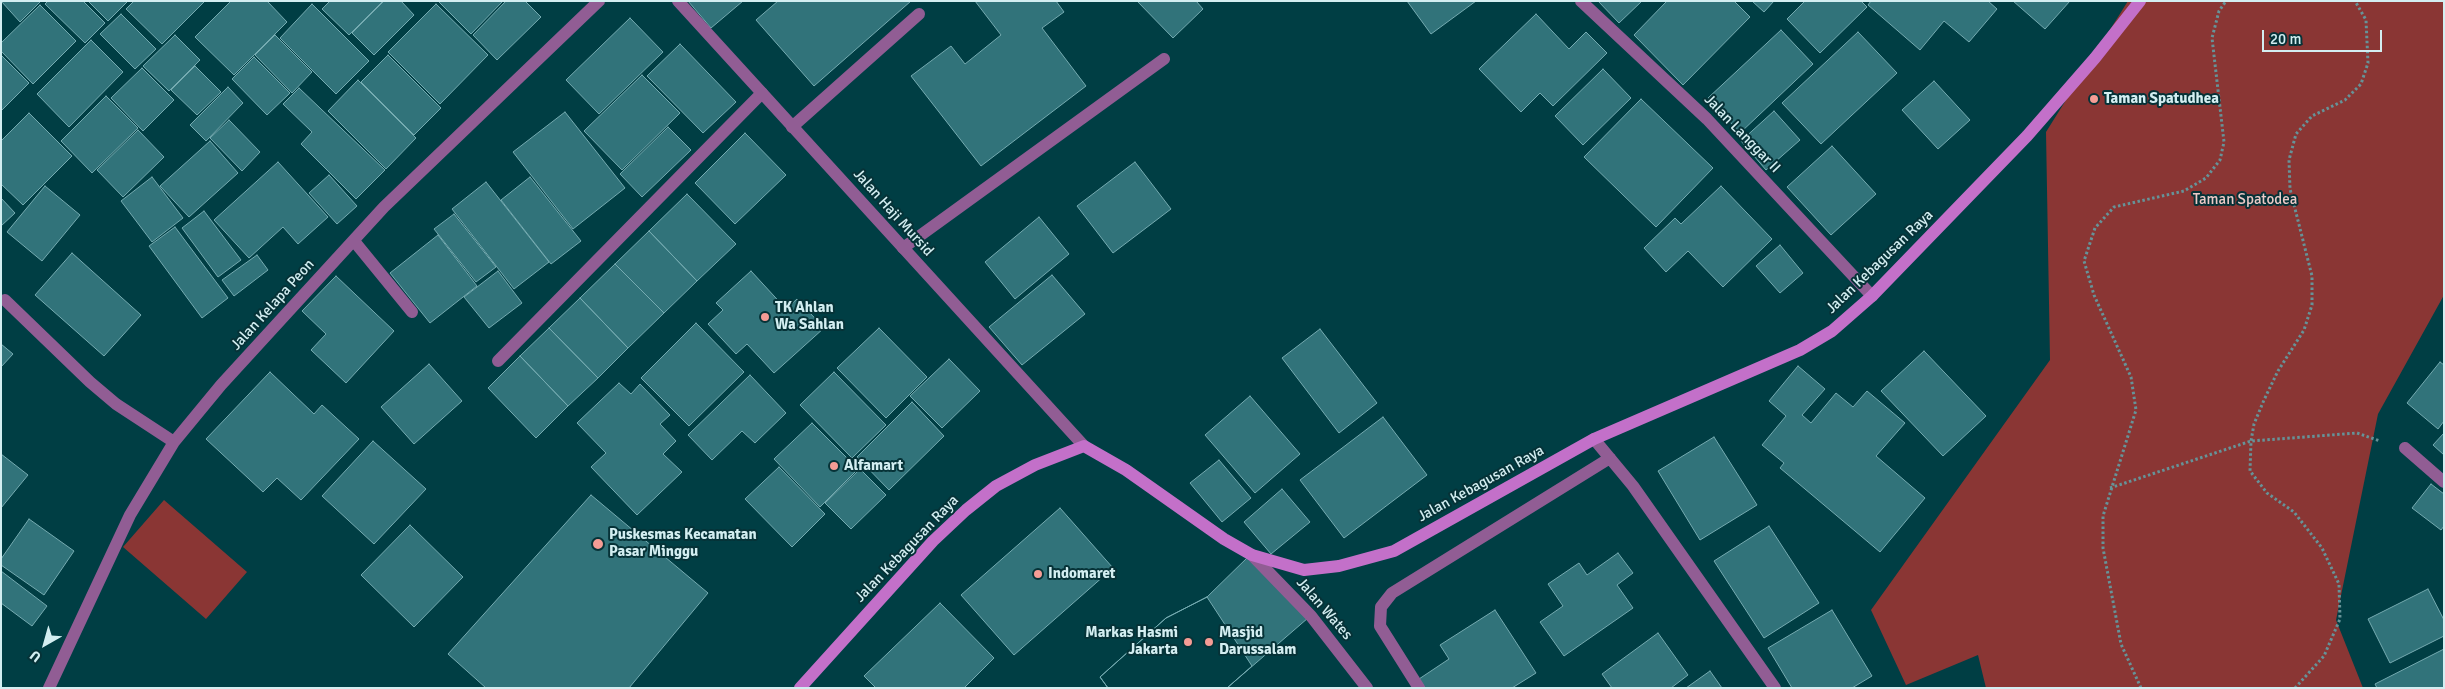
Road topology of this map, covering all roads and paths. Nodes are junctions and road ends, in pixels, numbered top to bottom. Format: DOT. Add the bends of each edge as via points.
graph roads {
  1 [pos="599,1"];
  2 [pos="678,1"];
  3 [pos="1582,1"];
  4 [pos="2140,1"];
  5 [pos="2226,1"];
  6 [pos="2355,1"];
  7 [pos="919,14"];
  8 [pos="1164,59"];
  9 [pos="762,93"];
  10 [pos="792,127"];
  11 [pos="354,241"];
  12 [pos="903,248"];
  13 [pos="1872,296"];
  14 [pos="5,300"];
  15 [pos="412,312"];
  16 [pos="498,362"];
  17 [pos="1594,439"];
  18 [pos="2251,441"];
  19 [pos="174,442"];
  20 [pos="1084,446"];
  21 [pos="2405,448"];
  22 [pos="1610,458"];
  23 [pos="2444,482"];
  24 [pos="2110,488"];
  25 [pos="1252,555"];
  26 [pos="49,688"];
  27 [pos="800,688"];
  28 [pos="1367,688"];
  29 [pos="1419,688"];
  30 [pos="1775,688"];
  31 [pos="2141,688"];
  32 [pos="2295,688"];
  1 -- 11 [label="street, Jalan Kelapa Peon" via="384,208"];
  2 -- 9 [label="street, Jalan Haji Mursid"];
  3 -- 13 [label="street, Jalan Langgar II" via="1707,119"];
  4 -- 13 [label="main road, Jalan Kebagusan Raya" via="2027,136"];
  5 -- 24 [label="path" via="2219,12 2212,38 2224,142 2220,160 2206,178 2184,191 2114,207 2095,228 2084,261 2094,295 2131,377 2136,410"];
  6 -- 18 [label="path" via="2366,20 2368,63 2361,84 2345,100 2312,116 2296,134 2289,160 2290,189 2312,276 2312,305 2304,330 2264,400"];
  7 -- 10 [label="street"];
  8 -- 12 [label="street"];
  9 -- 10 [label="street, Jalan Haji Mursid"];
  9 -- 16 [label="street"];
  10 -- 12 [label="street, Jalan Haji Mursid"];
  11 -- 15 [label="street"];
  11 -- 19 [label="street, Jalan Kelapa Peon"];
  12 -- 20 [label="street, Jalan Haji Mursid"];
  13 -- 17 [label="main road, Jalan Kebagusan Raya" via="1832,331 1800,350"];
  14 -- 19 [label="street" via="109,398"];
  17 -- 22 [label="street"];
  17 -- 25 [label="main road, Jalan Kebagusan Raya" via="1394,551 1339,566 1304,570"];
  18 -- 21 [label="path" via="2358,433"];
  18 -- 24 [label="path"];
  18 -- 32 [label="path" via="2250,471 2267,493 2294,512 2322,548 2339,584 2340,619 2324,656"];
  19 -- 26 [label="street, Jalan Kelapa Peon" via="130,515"];
  20 -- 25 [label="main road, Jalan Kebagusan Raya" via="1126,470"];
  20 -- 27 [label="main road, Jalan Kebagusan Raya" via="1035,465 996,486 966,510 933,541"];
  21 -- 23 [label="street"];
  22 -- 29 [label="street" via="1392,593 1381,607 1380,626"];
  22 -- 30 [label="street"];
  24 -- 31 [label="path" via="2103,516 2104,548 2122,644"];
  25 -- 28 [label="street, Jalan Wates" via="1311,616"];
}
